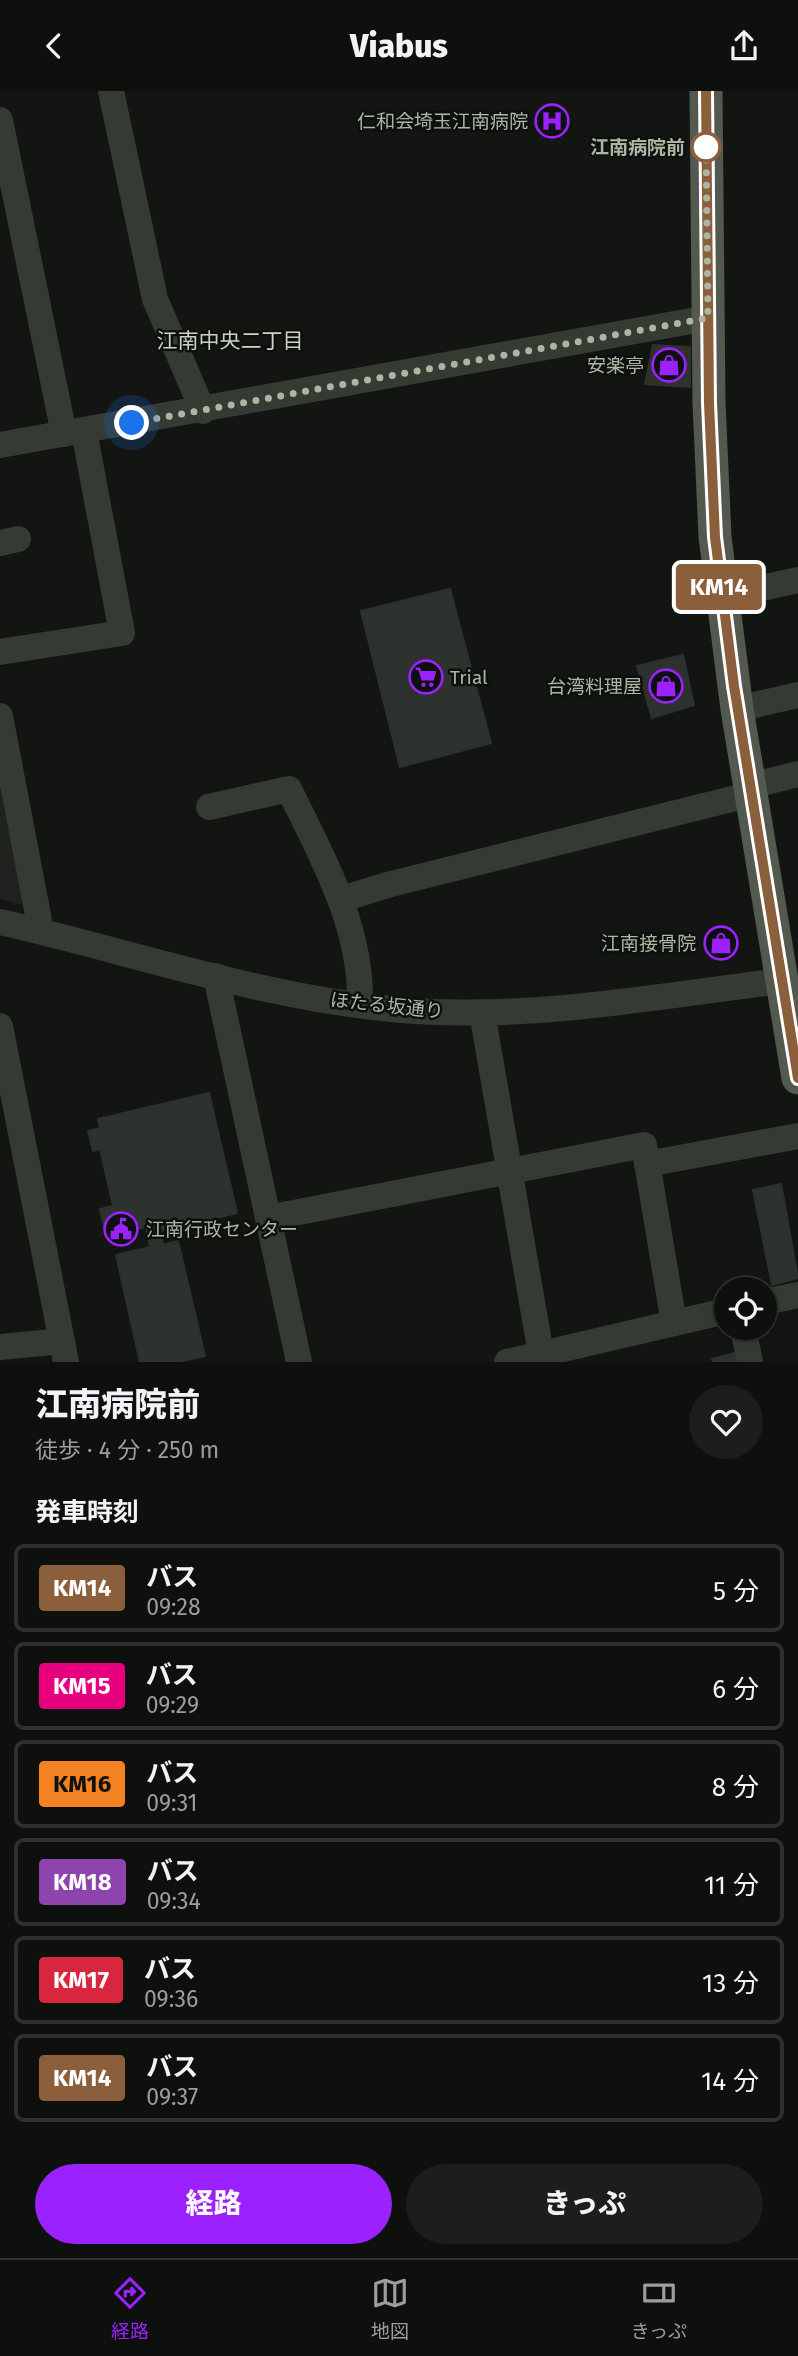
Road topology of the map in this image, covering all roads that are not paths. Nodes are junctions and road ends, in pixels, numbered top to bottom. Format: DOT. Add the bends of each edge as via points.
graph roads {
  1 [pos="111,91"];
  2 [pos="706,91"];
  3 [pos="0,120"];
  4 [pos="708,318"];
  5 [pos="203,411"];
  6 [pos="74,432"];
  7 [pos="0,445"];
  8 [pos="798,580"];
  9 [pos="720,597"];
  10 [pos="0,652"];
  11 [pos="798,695"];
  12 [pos="737,709"];
  13 [pos="0,716"];
  14 [pos="798,774"];
  15 [pos="751,790"];
  16 [pos="209,807"];
  17 [pos="342,899"];
  18 [pos="0,922"];
  19 [pos="41,932"];
  20 [pos="216,976"];
  21 [pos="781,982"];
  22 [pos="360,1004"];
  23 [pos="482,1012"];
  24 [pos="0,1026"];
  25 [pos="797,1062"];
  26 [pos="6,1091"];
  27 [pos="798,1136"];
  28 [pos="647,1164"];
  29 [pos="510,1171"];
  30 [pos="268,1218"];
  31 [pos="798,1295"];
  32 [pos="777,1299"];
  33 [pos="714,1314"];
  34 [pos="674,1323"];
  35 [pos="745,1340"];
  36 [pos="0,1346"];
  37 [pos="64,1351"];
  38 [pos="601,1351"];
  39 [pos="541,1354"];
  40 [pos="299,1362"];
  41 [pos="506,1362"];
  42 [pos="750,1362"];
  1 -- 5 [label="street" via="155,299"];
  2 -- 4 [label="main road"];
  3 -- 6 [label="street"];
  4 -- 5 [label="street"];
  4 -- 9 [label="main road" via="711,476"];
  5 -- 6 [label="street"];
  6 -- 7 [label="street"];
  6 -- 10 [label="street" via="122,633"];
  8 -- 9 [label="street"];
  9 -- 12 [label="main road"];
  11 -- 12 [label="street"];
  12 -- 15 [label="main road"];
  13 -- 19 [label="street"];
  14 -- 15 [label="street"];
  15 -- 17 [label="street"];
  15 -- 21 [label="main road"];
  16 -- 17 [label="street" via="289,789"];
  17 -- 22 [label="street" via="361,979"];
  18 -- 19 [label="street, ほたる坂通り"];
  19 -- 20 [label="street, ほたる坂通り"];
  20 -- 22 [label="street, ほたる坂通り"];
  20 -- 30 [label="street"];
  21 -- 23 [label="street, ほたる坂通り" via="556,1009"];
  21 -- 25 [label="main road"];
  22 -- 23 [label="street, ほたる坂通り"];
  23 -- 29 [label="street"];
  24 -- 26 [label="street"];
  26 -- 37 [label="street"];
  27 -- 28 [label="street"];
  28 -- 29 [label="street" via="644,1145"];
  28 -- 34 [label="street"];
  29 -- 30 [label="street"];
  29 -- 39 [label="street"];
  30 -- 40 [label="street"];
  31 -- 32 [label="street"];
  33 -- 34 [label="street"];
  34 -- 38 [label="street"];
  35 -- 42 [label="street"];
  36 -- 37 [label="street"];
  38 -- 39 [label="street"];
  39 -- 41 [label="street"];
}
